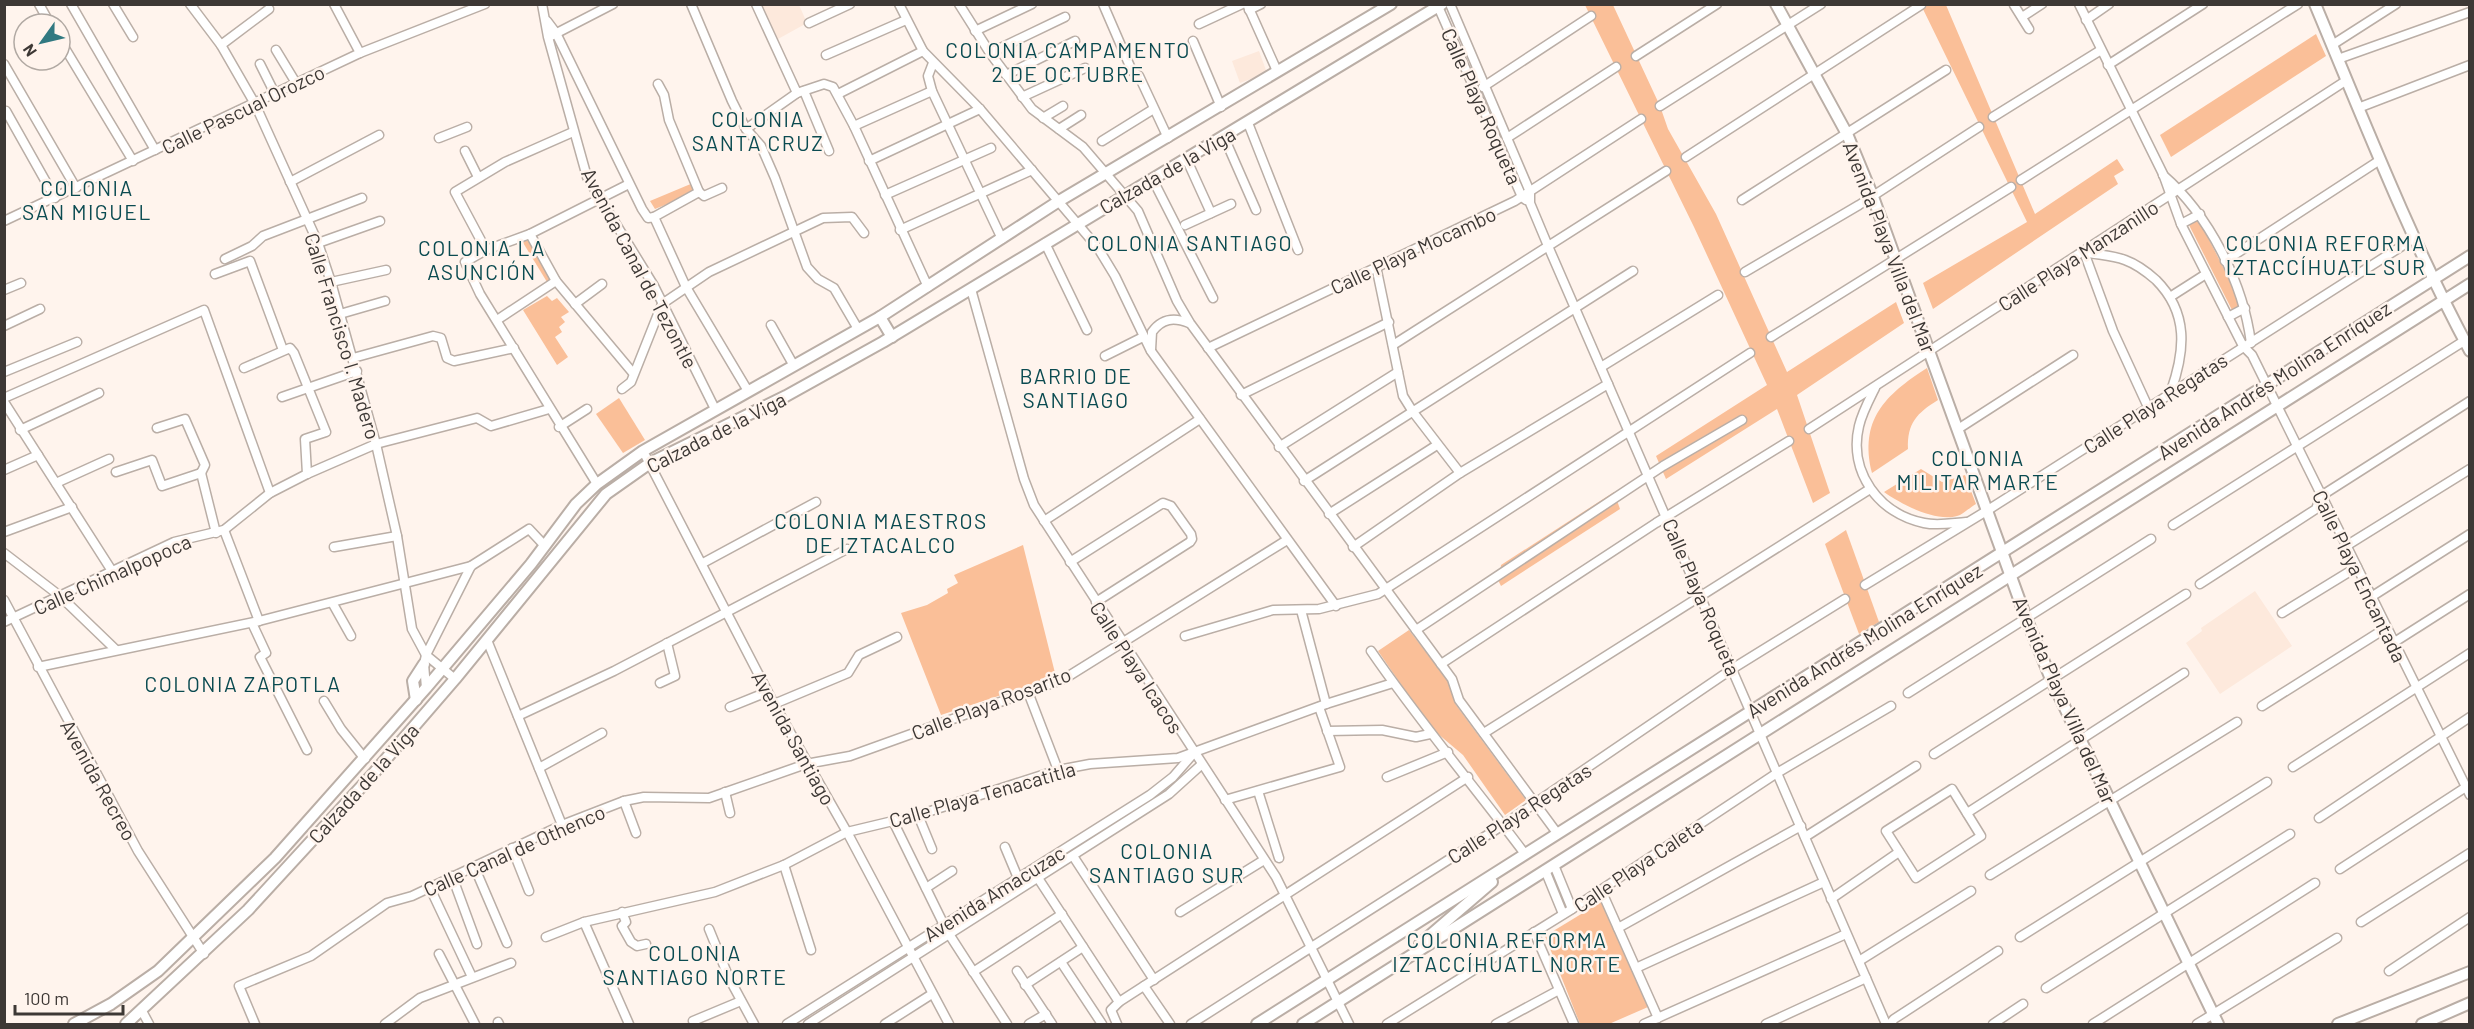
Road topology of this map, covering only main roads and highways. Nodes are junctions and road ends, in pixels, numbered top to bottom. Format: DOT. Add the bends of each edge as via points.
graph roads {
  1 [pos="1391,4"];
  2 [pos="1776,4"];
  3 [pos="2315,4"];
  4 [pos="1439,5"];
  5 [pos="2469,256"];
  6 [pos="2432,279"];
  7 [pos="2467,286"];
  8 [pos="2442,301"];
  9 [pos="880,317"];
  10 [pos="892,337"];
  11 [pos="2468,348"];
  12 [pos="2002,554"];
  13 [pos="531,564"];
  14 [pos="541,573"];
  15 [pos="2010,575"];
  16 [pos="425,659"];
  17 [pos="416,700"];
  18 [pos="1522,856"];
  19 [pos="1392,968"];
  20 [pos="2469,972"];
  21 [pos="2469,1003"];
  22 [pos="139,1013"];
  23 [pos="2216,1019"];
  24 [pos="78,1023"];
  25 [pos="118,1024"];
  26 [pos="126,1024"];
  27 [pos="1257,1024"];
  28 [pos="1303,1024"];
  29 [pos="2338,1024"];
  30 [pos="2422,1024"];
  1 -- 9 [label="main road, Calzada de la Viga" via="1059,201"];
  2 -- 12 [label="main road, Avenida Playa Villa del Mar" via="1847,134 1873,196"];
  3 -- 6 [label="main road"];
  4 -- 10 [label="main road, Calzada de la Viga"];
  5 -- 6 [label="main road, Avenida Andrés Molina Enríquez"];
  6 -- 8 [label="main road"];
  6 -- 12 [label="main road, Avenida Andrés Molina Enríquez"];
  7 -- 8 [label="main road, Avenida Andrés Molina Enríquez"];
  8 -- 11 [label="main road"];
  8 -- 15 [label="main road, Avenida Andrés Molina Enríquez"];
  9 -- 10 [label="main road"];
  9 -- 13 [label="main road, Calzada de la Viga" via="643,451 576,504"];
  10 -- 14 [label="main road, Calzada de la Viga" via="650,464 606,494"];
  12 -- 15 [label="main road, Avenida Playa Villa del Mar"];
  12 -- 18 [label="main road, Avenida Andrés Molina Enríquez"];
  13 -- 14 [label="main road"];
  13 -- 17 [label="main road, Calzada de la Viga"];
  14 -- 22 [label="main road, Calzada de la Viga" via="355,793 204,954"];
  15 -- 19 [label="main road, Avenida Andrés Molina Enríquez"];
  15 -- 23 [label="main road, Avenida Playa Villa del Mar" via="2051,679"];
  16 -- 17 [label="main road" via="413,681"];
  17 -- 24 [label="main road, Calzada de la Viga" via="274,858 193,939 134,989"];
  18 -- 19 [label="main road"];
  18 -- 27 [label="main road, Avenida Andrés Molina Enríquez"];
  19 -- 28 [label="main road, Avenida Andrés Molina Enríquez"];
  20 -- 29 [label="main road"];
  21 -- 30 [label="main road"];
  22 -- 25 [label="main road"];
  22 -- 26 [label="main road, Calzada de la Viga"];
}
